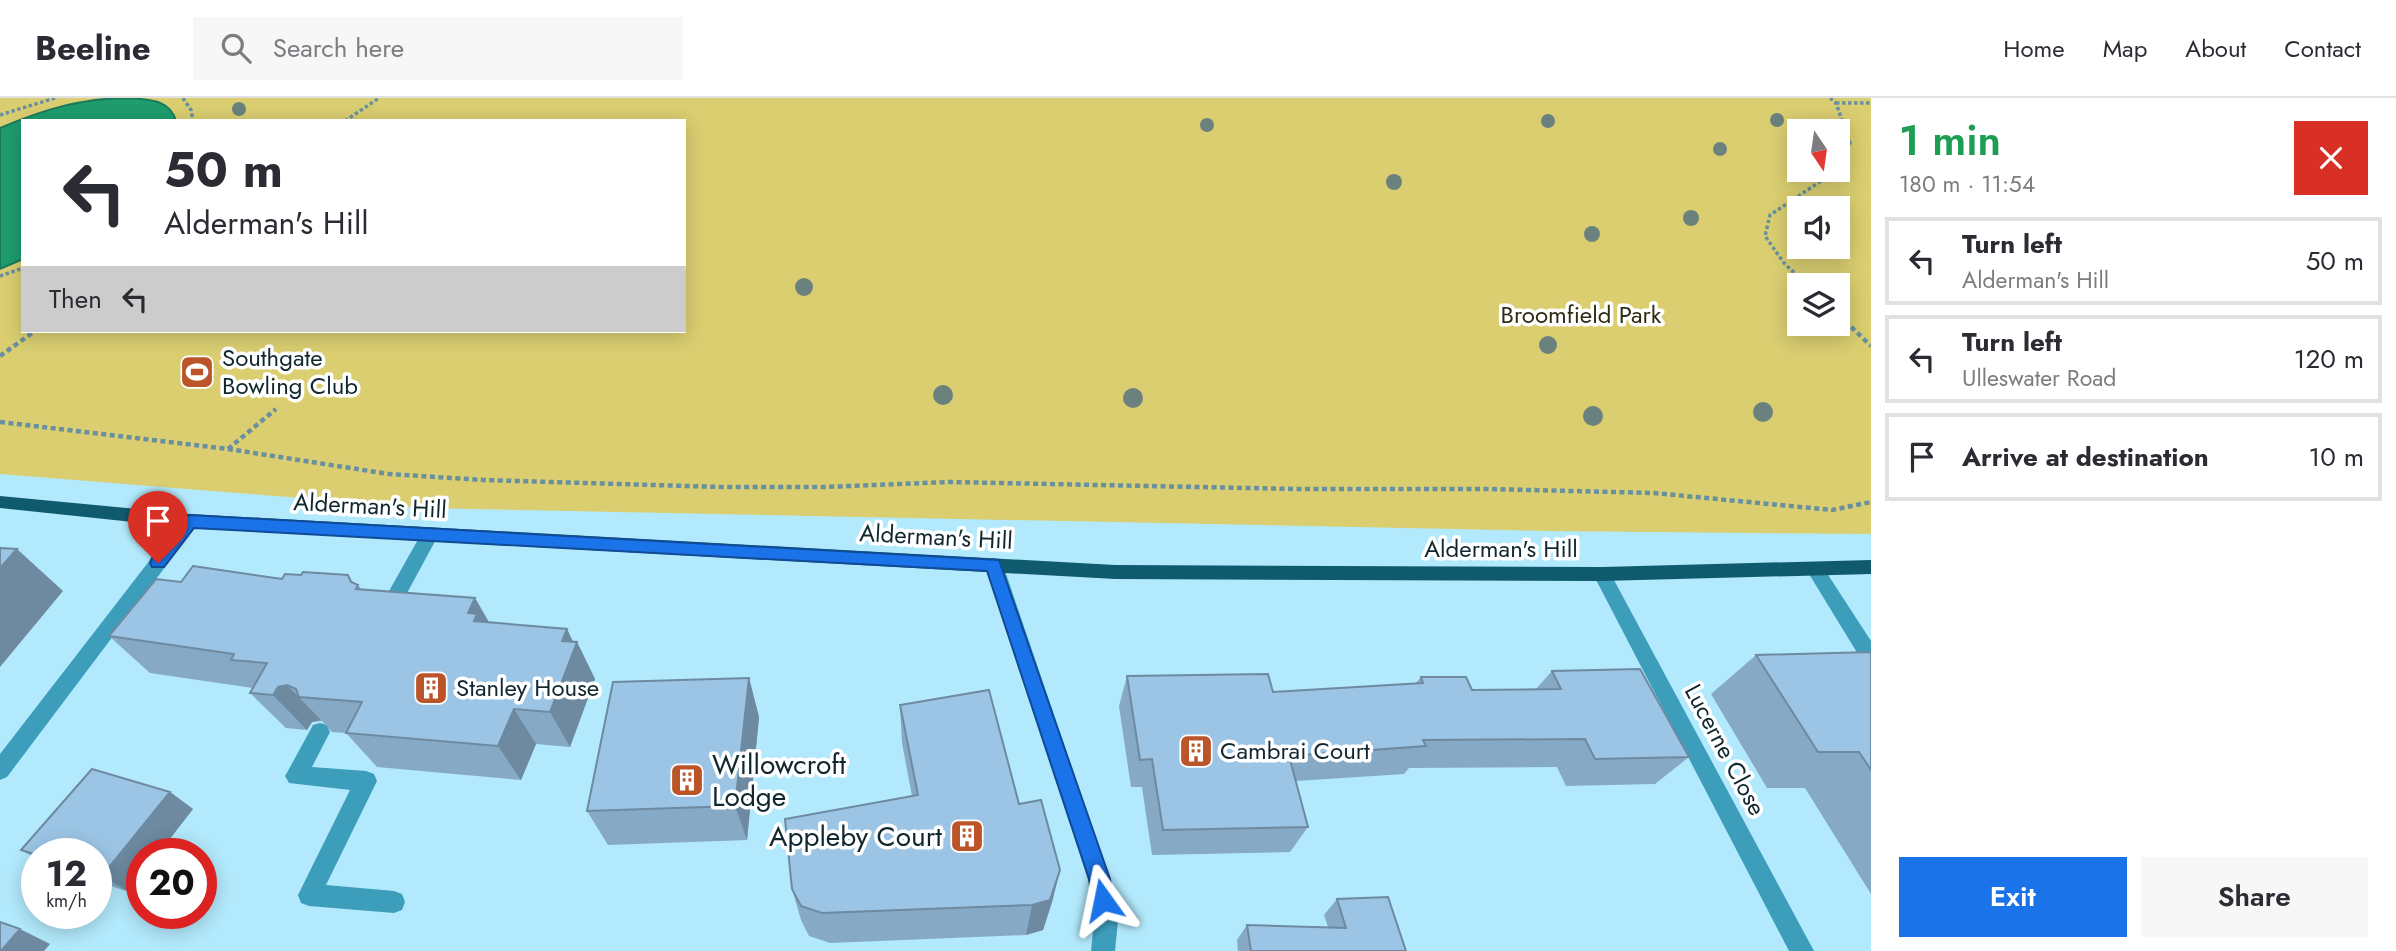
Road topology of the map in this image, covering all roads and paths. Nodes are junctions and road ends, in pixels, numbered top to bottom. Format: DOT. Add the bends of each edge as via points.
graph roads {
  1 [pos="55,98"];
  2 [pos="183,98"];
  3 [pos="379,98"];
  4 [pos="1830,98"];
  5 [pos="1836,103"];
  6 [pos="1871,103"];
  7 [pos="0,116"];
  8 [pos="193,119"];
  9 [pos="348,119"];
  10 [pos="1842,119"];
  11 [pos="1820,182"];
  12 [pos="21,269"];
  13 [pos="1794,273"];
  14 [pos="0,276"];
  15 [pos="1850,326"];
  16 [pos="32,333"];
  17 [pos="1871,346"];
  18 [pos="0,355"];
  19 [pos="276,409"];
  20 [pos="0,422"];
  21 [pos="228,449"];
  22 [pos="0,502"];
  23 [pos="1871,502"];
  24 [pos="190,521"];
  25 [pos="430,534"];
  26 [pos="994,565"];
  27 [pos="1871,567"];
  28 [pos="1815,569"];
  29 [pos="1602,574"];
  30 [pos="387,612"];
  31 [pos="1870,654"];
  32 [pos="320,732"];
  33 [pos="0,770"];
  34 [pos="394,902"];
  35 [pos="1102,951"];
  36 [pos="1802,951"];
  1 -- 7 [label="path"];
  2 -- 8 [label="path"];
  3 -- 9 [label="path"];
  4 -- 5 [label="path"];
  5 -- 6 [label="path"];
  5 -- 10 [label="path"];
  11 -- 13 [label="path" via="1770,215 1765,236"];
  12 -- 14 [label="path"];
  15 -- 17 [label="path"];
  16 -- 18 [label="path"];
  19 -- 21 [label="path"];
  20 -- 21 [label="path"];
  21 -- 23 [label="path" via="389,474 483,480 723,487 949,482 1490,489 1654,493 1832,510"];
  22 -- 24 [label="main road, Alderman's Hill"];
  24 -- 25 [label="main road, Alderman's Hill"];
  24 -- 33 [label="street"];
  25 -- 26 [label="main road, Alderman's Hill"];
  25 -- 30 [label="street"];
  26 -- 29 [label="main road, Alderman's Hill" via="1115,572"];
  26 -- 35 [label="street" via="1100,879 1106,921"];
  27 -- 28 [label="main road, Alderman's Hill"];
  28 -- 29 [label="main road, Alderman's Hill"];
  28 -- 31 [label="street"];
  29 -- 36 [label="street, Lucerne Close"];
  32 -- 34 [label="street" via="296,776 366,781 309,895"];
}
